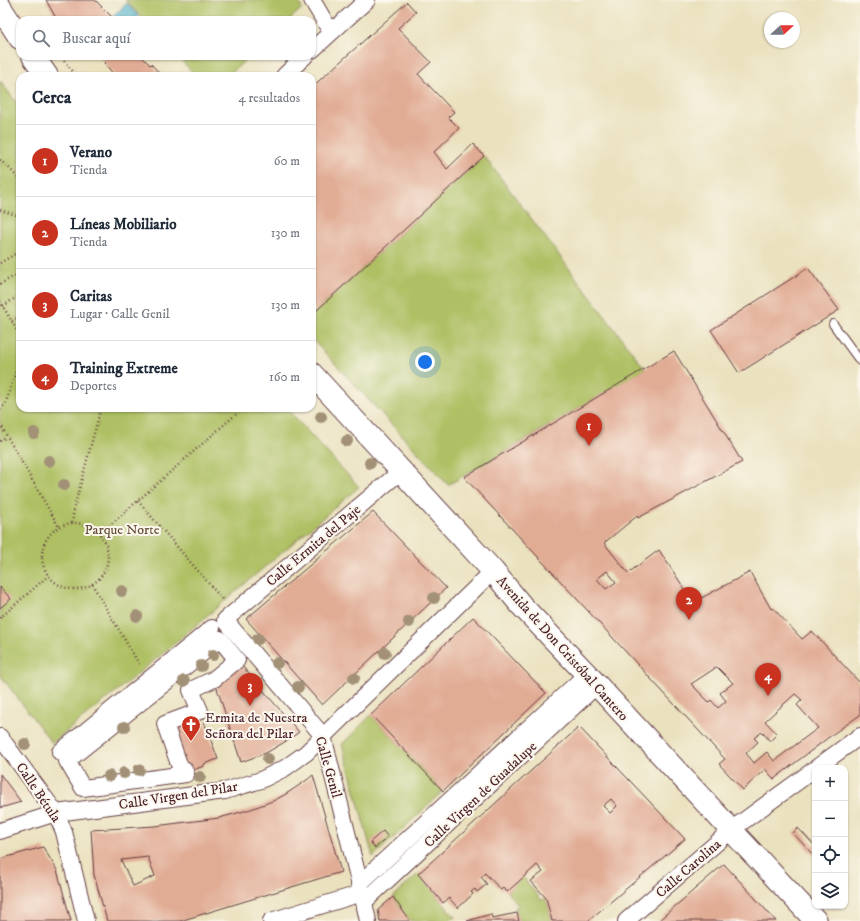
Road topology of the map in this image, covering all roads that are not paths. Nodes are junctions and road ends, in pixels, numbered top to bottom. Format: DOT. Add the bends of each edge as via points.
graph roads {
  1 [pos="312,0"];
  2 [pos="367,0"];
  3 [pos="0,7"];
  4 [pos="16,32"];
  5 [pos="331,32"];
  6 [pos="316,46"];
  7 [pos="35,60"];
  8 [pos="301,60"];
  9 [pos="44,72"];
  10 [pos="288,72"];
  11 [pos="833,324"];
  12 [pos="860,361"];
  13 [pos="316,378"];
  14 [pos="401,471"];
  15 [pos="493,571"];
  16 [pos="219,624"];
  17 [pos="238,660"];
  18 [pos="592,680"];
  19 [pos="323,736"];
  20 [pos="860,736"];
  21 [pos="0,737"];
  22 [pos="60,752"];
  23 [pos="820,765"];
  24 [pos="812,771"];
  25 [pos="56,813"];
  26 [pos="731,830"];
  27 [pos="0,831"];
  28 [pos="362,893"];
  29 [pos="86,921"];
  30 [pos="271,921"];
  31 [pos="368,921"];
  32 [pos="626,921"];
  33 [pos="816,921"];
  1 -- 5 [label="street"];
  2 -- 5 [label="street"];
  3 -- 4 [label="main road"];
  5 -- 6 [label="street"];
  7 -- 9 [label="main road"];
  8 -- 10 [label="street"];
  11 -- 12 [label="lane"];
  13 -- 14 [label="main road, Avenida de Don Cristóbal Cantero"];
  14 -- 15 [label="main road, Avenida de Don Cristóbal Cantero"];
  14 -- 16 [label="street, Calle Ermita del Paje"];
  15 -- 18 [label="main road, Avenida de Don Cristóbal Cantero" via="521,605"];
  15 -- 19 [label="street, Calle Virgen del Pilar"];
  16 -- 19 [label="street, Calle Genil"];
  16 -- 22 [label="street, Calle Ermita del Paje"];
  17 -- 17 [label="street" via="220,639 67,762 83,788 186,774 184,769 181,770 165,724 200,711 191,690 214,679"];
  18 -- 26 [label="main road, Avenida de Don Cristóbal Cantero"];
  18 -- 28 [label="street, Calle Virgen de Guadalupe"];
  19 -- 25 [label="street, Calle Virgen del Pilar" via="306,753 285,768 261,780 226,791"];
  19 -- 28 [label="street, Calle Genil"];
  20 -- 23 [label="street, Calle Carolina"];
  21 -- 25 [label="street, Calle Bétula"];
  24 -- 26 [label="street, Calle Carolina"];
  25 -- 27 [label="street, Calle Virgen del Pilar"];
  25 -- 29 [label="street, Calle Bétula" via="64,832"];
  26 -- 32 [label="street, Calle Carolina"];
  26 -- 33 [label="main road, Avenida de Don Cristóbal Cantero"];
  28 -- 30 [label="street, Calle Virgen de Guadalupe"];
  28 -- 31 [label="street, Calle Genil"];
}
